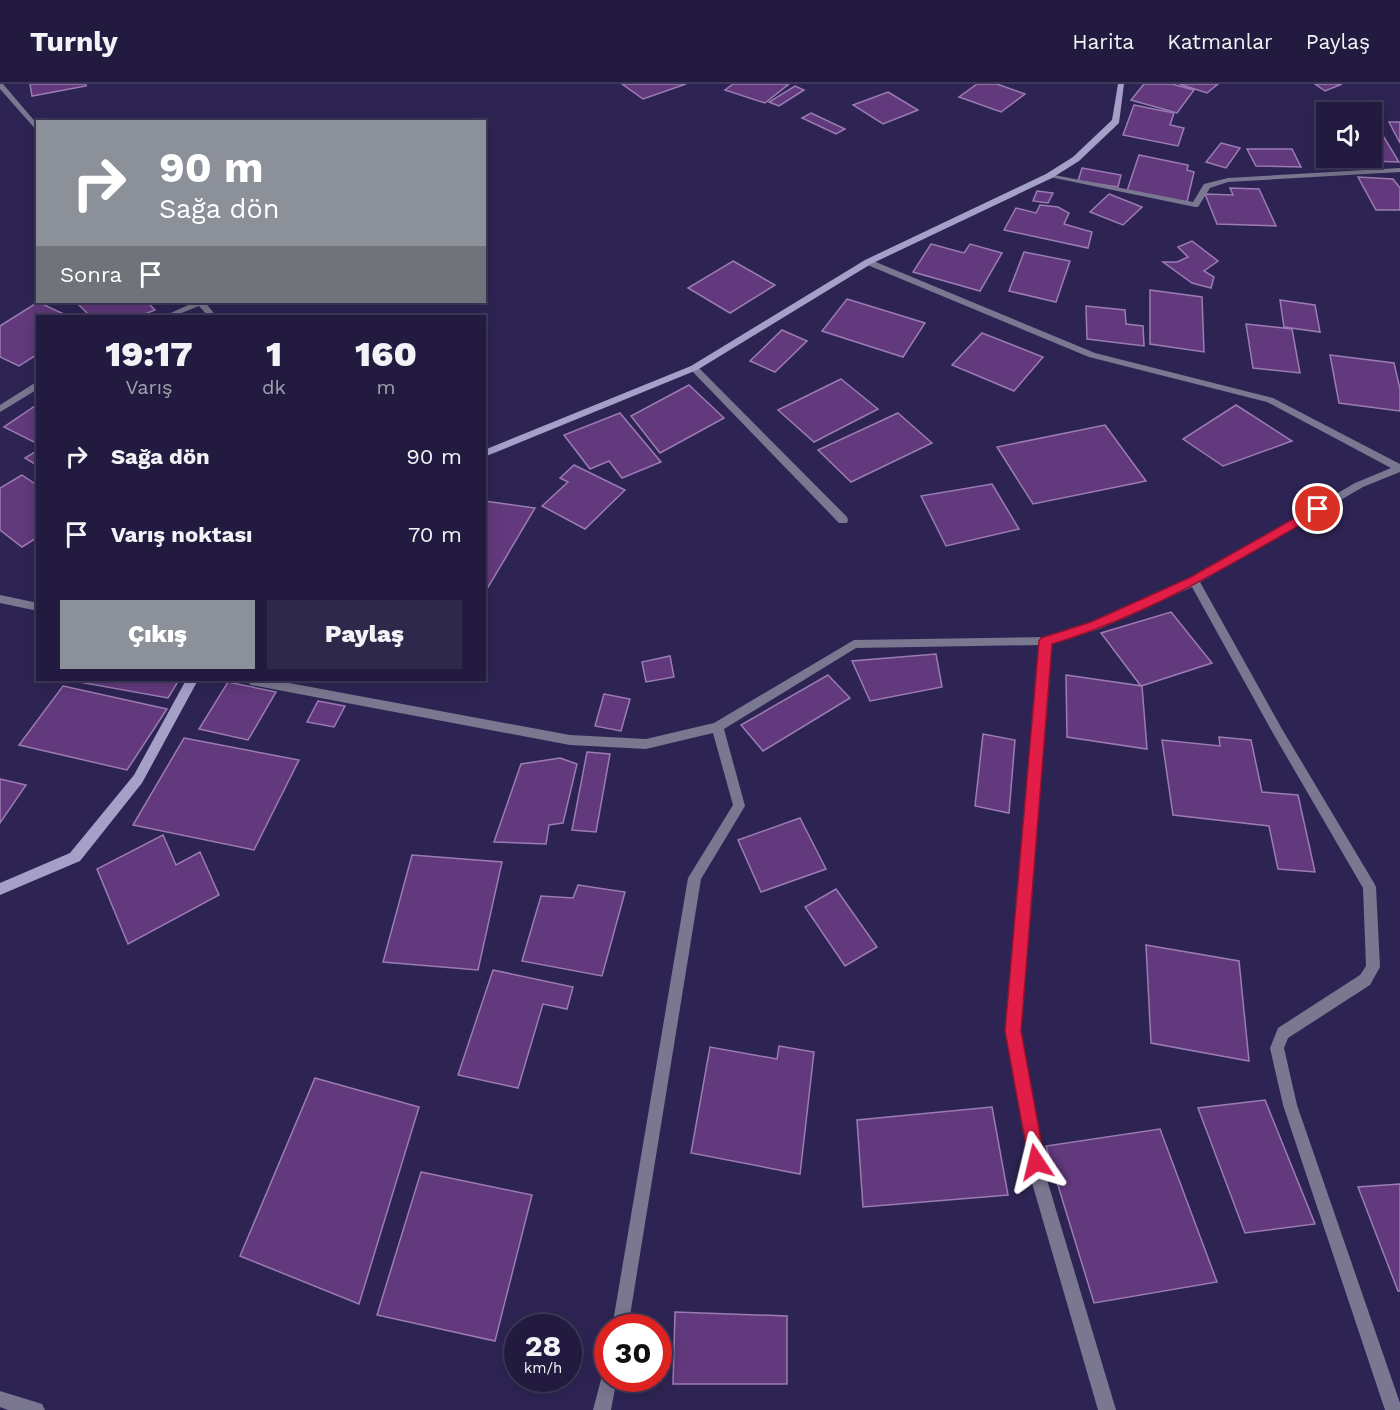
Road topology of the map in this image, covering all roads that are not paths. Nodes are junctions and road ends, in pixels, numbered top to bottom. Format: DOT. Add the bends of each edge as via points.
graph roads {
  1 [pos="1121,84"];
  2 [pos="0,85"];
  3 [pos="36,128"];
  4 [pos="1400,170"];
  5 [pos="1049,176"];
  6 [pos="868,262"];
  7 [pos="199,303"];
  8 [pos="202,303"];
  9 [pos="170,315"];
  10 [pos="211,315"];
  11 [pos="694,368"];
  12 [pos="36,385"];
  13 [pos="0,408"];
  14 [pos="486,453"];
  15 [pos="1400,468"];
  16 [pos="843,520"];
  17 [pos="1194,581"];
  18 [pos="0,599"];
  19 [pos="36,607"];
  20 [pos="1046,641"];
  21 [pos="191,681"];
  22 [pos="255,681"];
  23 [pos="717,727"];
  24 [pos="0,889"];
  25 [pos="622,1314"];
  26 [pos="606,1392"];
  27 [pos="0,1399"];
  28 [pos="36,1410"];
  29 [pos="603,1410"];
  30 [pos="1107,1410"];
  31 [pos="1394,1410"];
  1 -- 5 [label="street" via="1116,121 1076,159"];
  2 -- 3 [label="street"];
  4 -- 5 [label="street" via="1228,180 1207,186 1195,206"];
  5 -- 6 [label="street"];
  6 -- 11 [label="street"];
  6 -- 15 [label="street" via="1092,355 1270,400"];
  7 -- 9 [label="street"];
  8 -- 10 [label="street"];
  11 -- 14 [label="street"];
  11 -- 16 [label="street"];
  12 -- 13 [label="street"];
  15 -- 17 [label="street" via="1359,485"];
  17 -- 20 [label="street" via="1095,626"];
  17 -- 31 [label="street" via="1369,887 1373,967 1365,980 1283,1033 1277,1048 1290,1105"];
  18 -- 19 [label="street"];
  20 -- 23 [label="street" via="854,644"];
  20 -- 30 [label="street" via="1013,1031 1040,1183"];
  21 -- 24 [label="street" via="138,779 75,858"];
  22 -- 23 [label="street" via="570,740 646,744"];
  23 -- 25 [label="street" via="739,806 695,878"];
  26 -- 29 [label="street"];
  27 -- 28 [label="street"];
}
